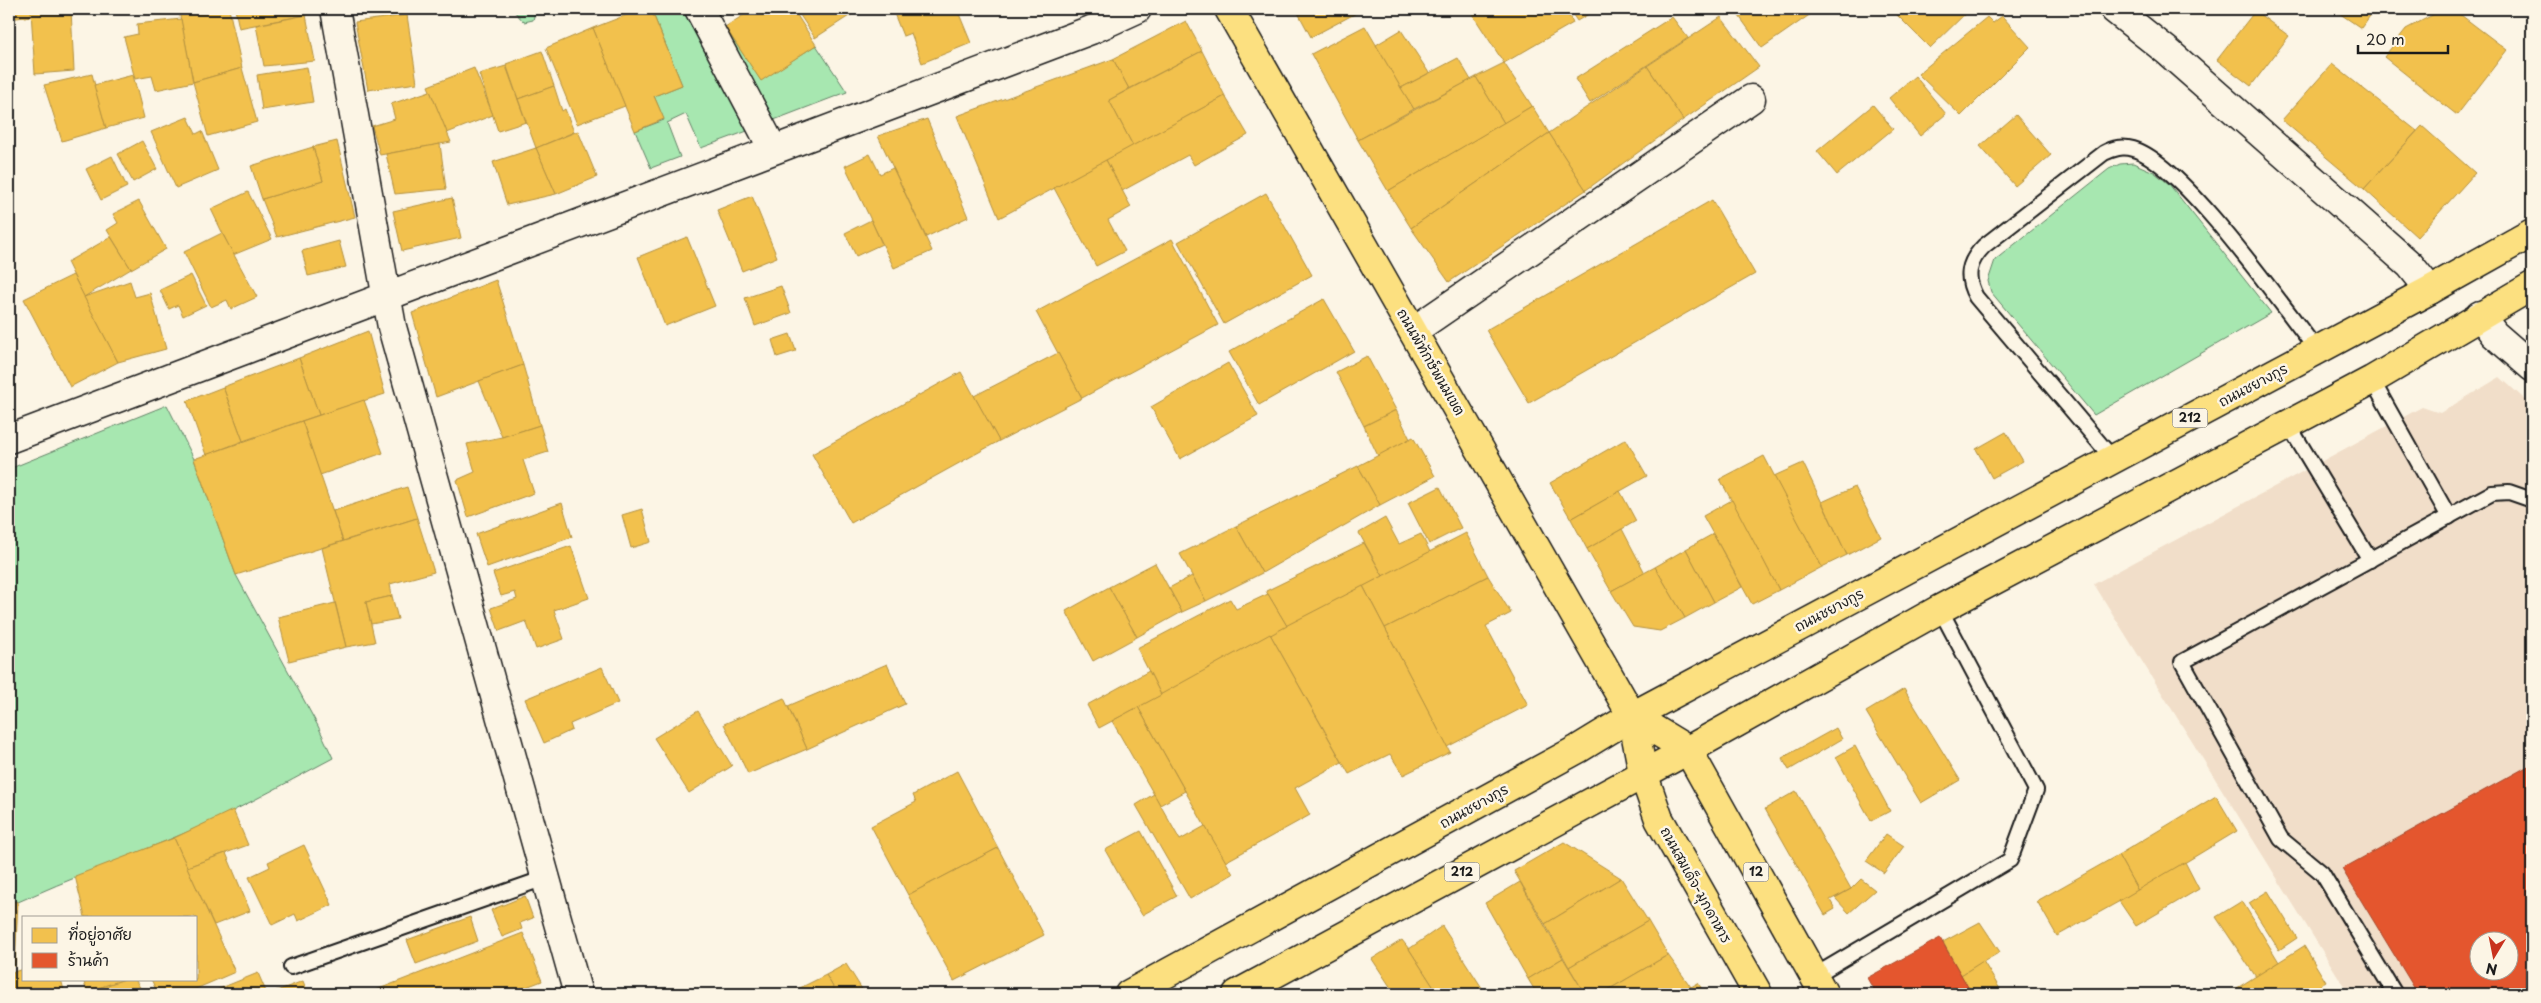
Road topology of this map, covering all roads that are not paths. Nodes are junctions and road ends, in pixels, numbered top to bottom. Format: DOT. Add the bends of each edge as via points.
graph roads {
  1 [pos="335,9"];
  2 [pos="699,9"];
  3 [pos="1137,9"];
  4 [pos="1229,9"];
  5 [pos="2114,9"];
  6 [pos="1751,99"];
  7 [pos="773,149"];
  8 [pos="2532,233"];
  9 [pos="2532,286"];
  10 [pos="2430,290"];
  11 [pos="386,295"];
  12 [pos="2480,315"];
  13 [pos="1413,331"];
  14 [pos="2316,350"];
  15 [pos="2532,367"];
  16 [pos="2372,380"];
  17 [pos="2288,424"];
  18 [pos="9,439"];
  19 [pos="2113,459"];
  20 [pos="2532,500"];
  21 [pos="2449,516"];
  22 [pos="2370,560"];
  23 [pos="1940,609"];
  24 [pos="1632,716"];
  25 [pos="1688,750"];
  26 [pos="1643,773"];
  27 [pos="546,878"];
  28 [pos="291,967"];
  29 [pos="1819,985"];
  30 [pos="578,994"];
  31 [pos="1129,994"];
  32 [pos="1237,994"];
  33 [pos="1758,994"];
  34 [pos="2395,994"];
  1 -- 11 [label="street"];
  2 -- 7 [label="street"];
  3 -- 7 [label="street" via="1090,30"];
  4 -- 13 [label="main road, ถนนพิทักษ์พนมเขต"];
  5 -- 10 [label="street" via="2167,51 2410,265"];
  6 -- 13 [label="street"];
  7 -- 11 [label="street"];
  8 -- 10 [label="main road, ถนนชยางกูร / 212"];
  9 -- 12 [label="main road, 212"];
  10 -- 14 [label="main road, ถนนชยางกูร / 212"];
  11 -- 18 [label="street"];
  11 -- 27 [label="street" via="392,327"];
  12 -- 15 [label="street" via="2494,334"];
  12 -- 16 [label="main road, 212"];
  13 -- 24 [label="main road, ถนนพิทักษ์พนมเขต"];
  14 -- 19 [label="main road, ถนนชยางกูร / 212"];
  14 -- 19 [label="lane" via="2180,179 2144,153 2113,148 1984,246 1970,264 1968,275 1976,297"];
  16 -- 17 [label="main road, 212"];
  16 -- 21 [label="lane"];
  17 -- 22 [label="lane"];
  17 -- 23 [label="main road, 212"];
  19 -- 24 [label="main road, ถนนชยางกูร / 212"];
  20 -- 21 [label="lane" via="2509,492 2492,493"];
  21 -- 22 [label="lane"];
  22 -- 34 [label="lane" via="2182,662 2281,839 2322,873"];
  23 -- 25 [label="main road, 212"];
  23 -- 29 [label="lane" via="2036,790 2010,860"];
  24 -- 25 [label="main road"];
  24 -- 26 [label="main road, ถนนสมเด็จ-มุกดาหาร"];
  24 -- 31 [label="main road, ถนนชยางกูร / 212" via="1578,749"];
  25 -- 26 [label="main road, 212"];
  25 -- 29 [label="main road, 12"];
  26 -- 32 [label="main road, 212"];
  26 -- 33 [label="main road, ถนนสมเด็จ-มุกดาหาร" via="1659,819"];
  27 -- 28 [label="lane"];
  27 -- 30 [label="street"];
}
